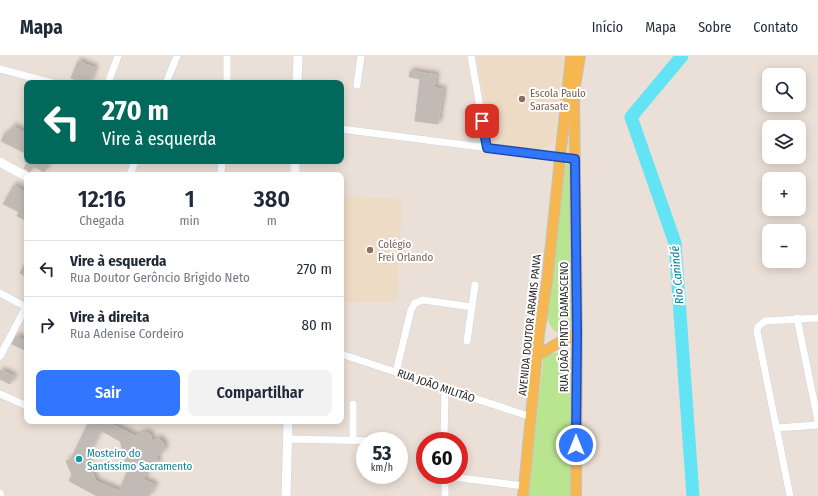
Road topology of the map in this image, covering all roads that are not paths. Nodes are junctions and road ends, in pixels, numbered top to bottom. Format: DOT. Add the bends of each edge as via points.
graph roads {
  1 [pos="118,56"];
  2 [pos="177,56"];
  3 [pos="227,56"];
  4 [pos="298,56"];
  5 [pos="361,56"];
  6 [pos="471,56"];
  7 [pos="571,56"];
  8 [pos="580,56"];
  9 [pos="0,69"];
  10 [pos="41,80"];
  11 [pos="109,80"];
  12 [pos="167,80"];
  13 [pos="227,80"];
  14 [pos="297,80"];
  15 [pos="357,85"];
  16 [pos="344,129"];
  17 [pos="487,148"];
  18 [pos="560,157"];
  19 [pos="575,159"];
  20 [pos="0,162"];
  21 [pos="24,175"];
  22 [pos="475,285"];
  23 [pos="0,293"];
  24 [pos="24,305"];
  25 [pos="472,307"];
  26 [pos="24,312"];
  27 [pos="797,318"];
  28 [pos="818,318"];
  29 [pos="577,333"];
  30 [pos="467,341"];
  31 [pos="344,355"];
  32 [pos="0,356"];
  33 [pos="537,356"];
  34 [pos="396,372"];
  35 [pos="445,388"];
  36 [pos="0,394"];
  37 [pos="353,404"];
  38 [pos="24,405"];
  39 [pos="531,417"];
  40 [pos="818,421"];
  41 [pos="288,424"];
  42 [pos="818,425"];
  43 [pos="776,428"];
  44 [pos="444,432"];
  45 [pos="287,439"];
  46 [pos="353,440"];
  47 [pos="356,440"];
  48 [pos="468,480"];
  49 [pos="445,484"];
  50 [pos="524,491"];
  51 [pos="286,496"];
  52 [pos="445,496"];
  53 [pos="576,496"];
  54 [pos="790,496"];
  1 -- 11 [label="street"];
  2 -- 12 [label="street"];
  3 -- 13 [label="street"];
  4 -- 14 [label="street"];
  5 -- 15 [label="street"];
  6 -- 17 [label="street"];
  7 -- 18 [label="main road, AVENIDA DOUTOR ARAMIS PAIVA"];
  8 -- 19 [label="main road, RUA JOÃO PINTO DAMASCENO" via="574,92"];
  9 -- 10 [label="street"];
  16 -- 17 [label="street"];
  17 -- 18 [label="street"];
  18 -- 19 [label="street"];
  18 -- 33 [label="main road, AVENIDA DOUTOR ARAMIS PAIVA"];
  19 -- 29 [label="main road, RUA JOÃO PINTO DAMASCENO"];
  20 -- 21 [label="street"];
  22 -- 25 [label="street"];
  23 -- 24 [label="street"];
  25 -- 30 [label="street"];
  25 -- 34 [label="street" via="423,300 415,303"];
  26 -- 32 [label="street"];
  27 -- 28 [label="street"];
  27 -- 40 [label="street"];
  27 -- 43 [label="street" via="765,321 758,327 757,332"];
  29 -- 33 [label="main road"];
  29 -- 53 [label="main road, RUA JOÃO PINTO DAMASCENO"];
  31 -- 34 [label="street, RUA JOÃO MILITÃO"];
  33 -- 39 [label="main road, AVENIDA DOUTOR ARAMIS PAIVA"];
  34 -- 35 [label="street, RUA JOÃO MILITÃO"];
  35 -- 39 [label="street, RUA JOÃO MILITÃO"];
  35 -- 44 [label="street"];
  36 -- 38 [label="street"];
  37 -- 46 [label="street"];
  39 -- 50 [label="main road, AVENIDA DOUTOR ARAMIS PAIVA"];
  41 -- 45 [label="street"];
  42 -- 43 [label="street"];
  43 -- 54 [label="street"];
  45 -- 46 [label="street"];
  45 -- 51 [label="street"];
  46 -- 47 [label="street"];
  48 -- 50 [label="street"];
  49 -- 52 [label="street"];
}
